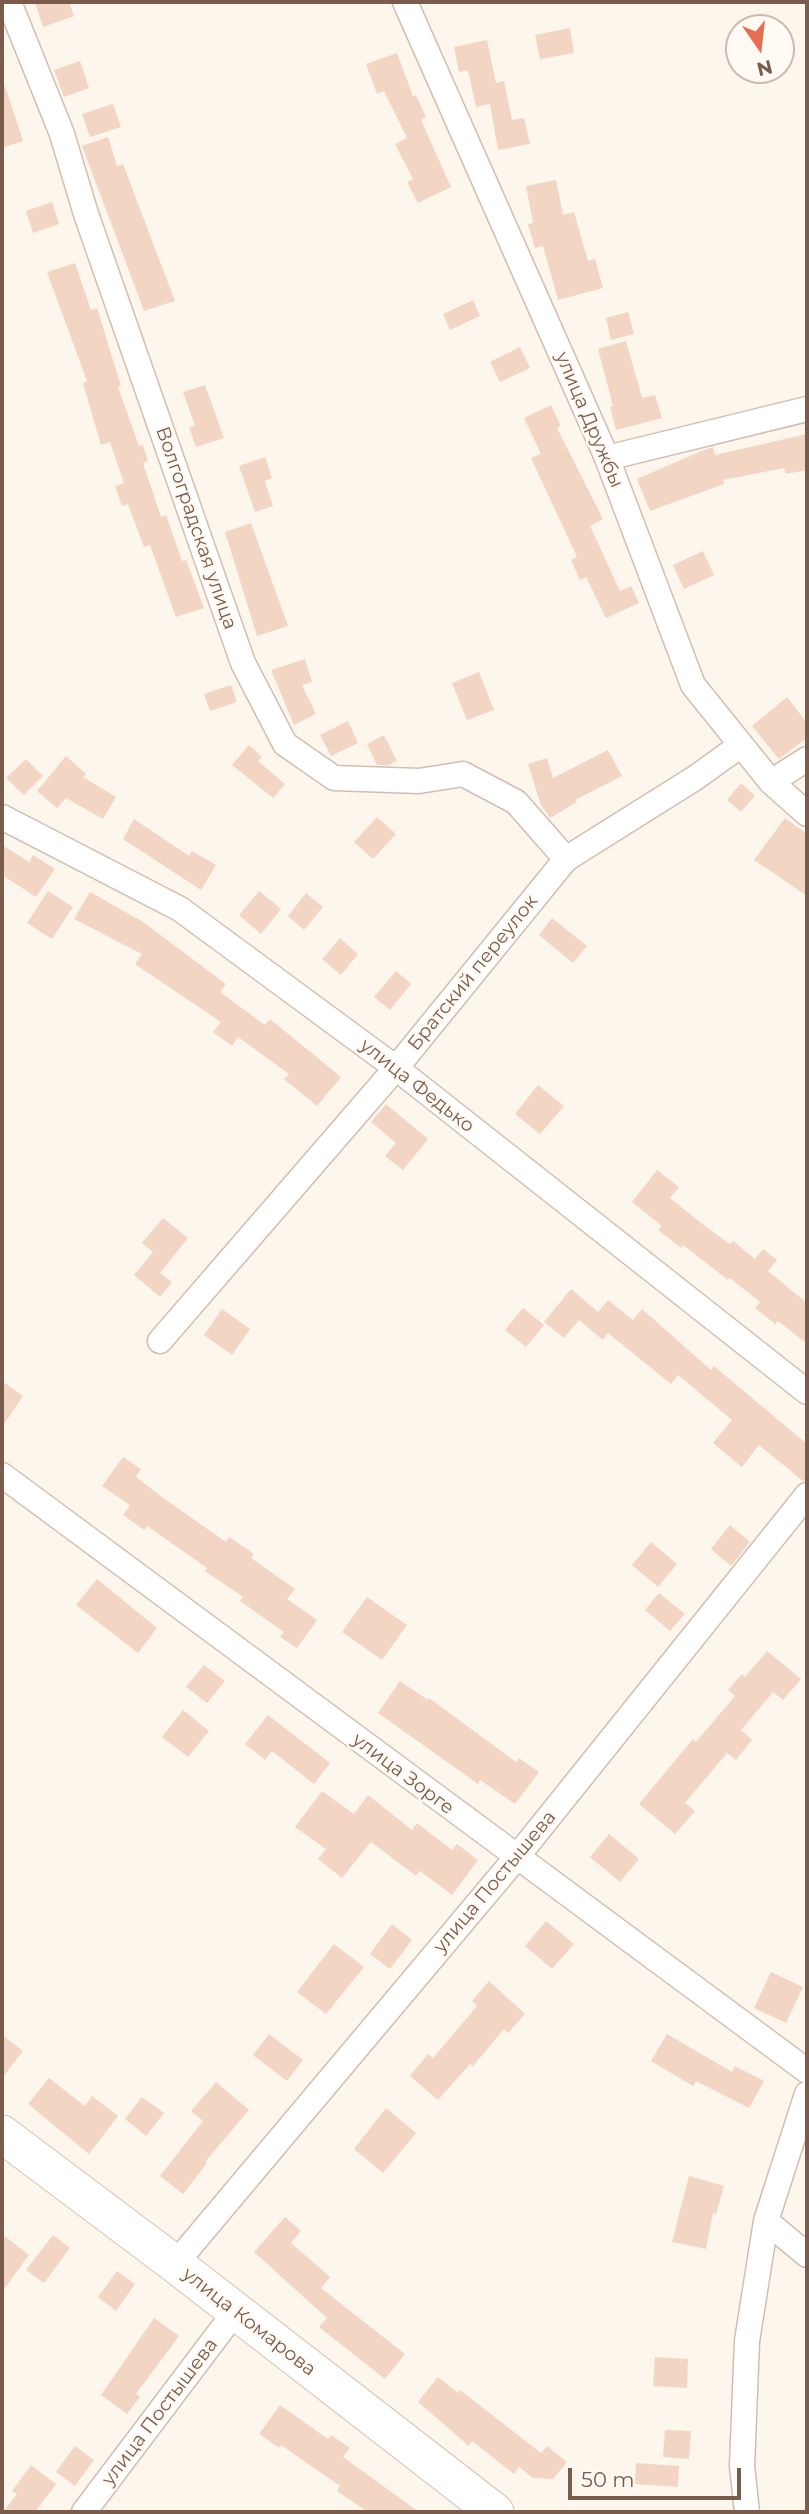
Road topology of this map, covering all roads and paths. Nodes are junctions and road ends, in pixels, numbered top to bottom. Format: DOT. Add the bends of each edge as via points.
graph roads {
  1 [pos="9,2"];
  2 [pos="405,2"];
  3 [pos="807,409"];
  4 [pos="607,458"];
  5 [pos="741,745"];
  6 [pos="807,759"];
  7 [pos="771,782"];
  8 [pos="807,814"];
  9 [pos="2,817"];
  10 [pos="566,859"];
  11 [pos="396,1068"];
  12 [pos="160,1341"];
  13 [pos="807,1392"];
  14 [pos="2,1475"];
  15 [pos="807,1495"];
  16 [pos="516,1858"];
  17 [pos="807,2071"];
  18 [pos="807,2094"];
  19 [pos="2,2134"];
  20 [pos="766,2221"];
  21 [pos="807,2255"];
  22 [pos="175,2263"];
  23 [pos="235,2312"];
  24 [pos="84,2512"];
  25 [pos="495,2512"];
  26 [pos="747,2512"];
  1 -- 10 [label="street, Волгоградская улица" via="62,134 243,663 285,744 334,778 419,780 463,774 516,802"];
  2 -- 4 [label="street, улица Дружбы"];
  3 -- 4 [label="street"];
  4 -- 5 [label="street, улица Дружбы" via="693,685"];
  5 -- 7 [label="street, улица Дружбы"];
  5 -- 10 [label="street, Братский переулок"];
  6 -- 7 [label="street"];
  7 -- 8 [label="street, улица Дружбы"];
  9 -- 11 [label="street, улица Федько" via="180,909"];
  10 -- 11 [label="street, Братский переулок"];
  11 -- 12 [label="street, Братский переулок"];
  11 -- 13 [label="street, улица Федько"];
  14 -- 16 [label="street, улица Зорге"];
  15 -- 16 [label="street, улица Постышева"];
  16 -- 17 [label="street, улица Зорге"];
  16 -- 22 [label="street, улица Постышева"];
  18 -- 20 [label="street"];
  19 -- 22 [label="street, улица Комарова"];
  20 -- 21 [label="street"];
  20 -- 26 [label="street" via="747,2341 742,2466"];
  22 -- 23 [label="street, улица Комарова"];
  23 -- 24 [label="street, улица Постышева"];
  23 -- 25 [label="street, улица Комарова"];
}
